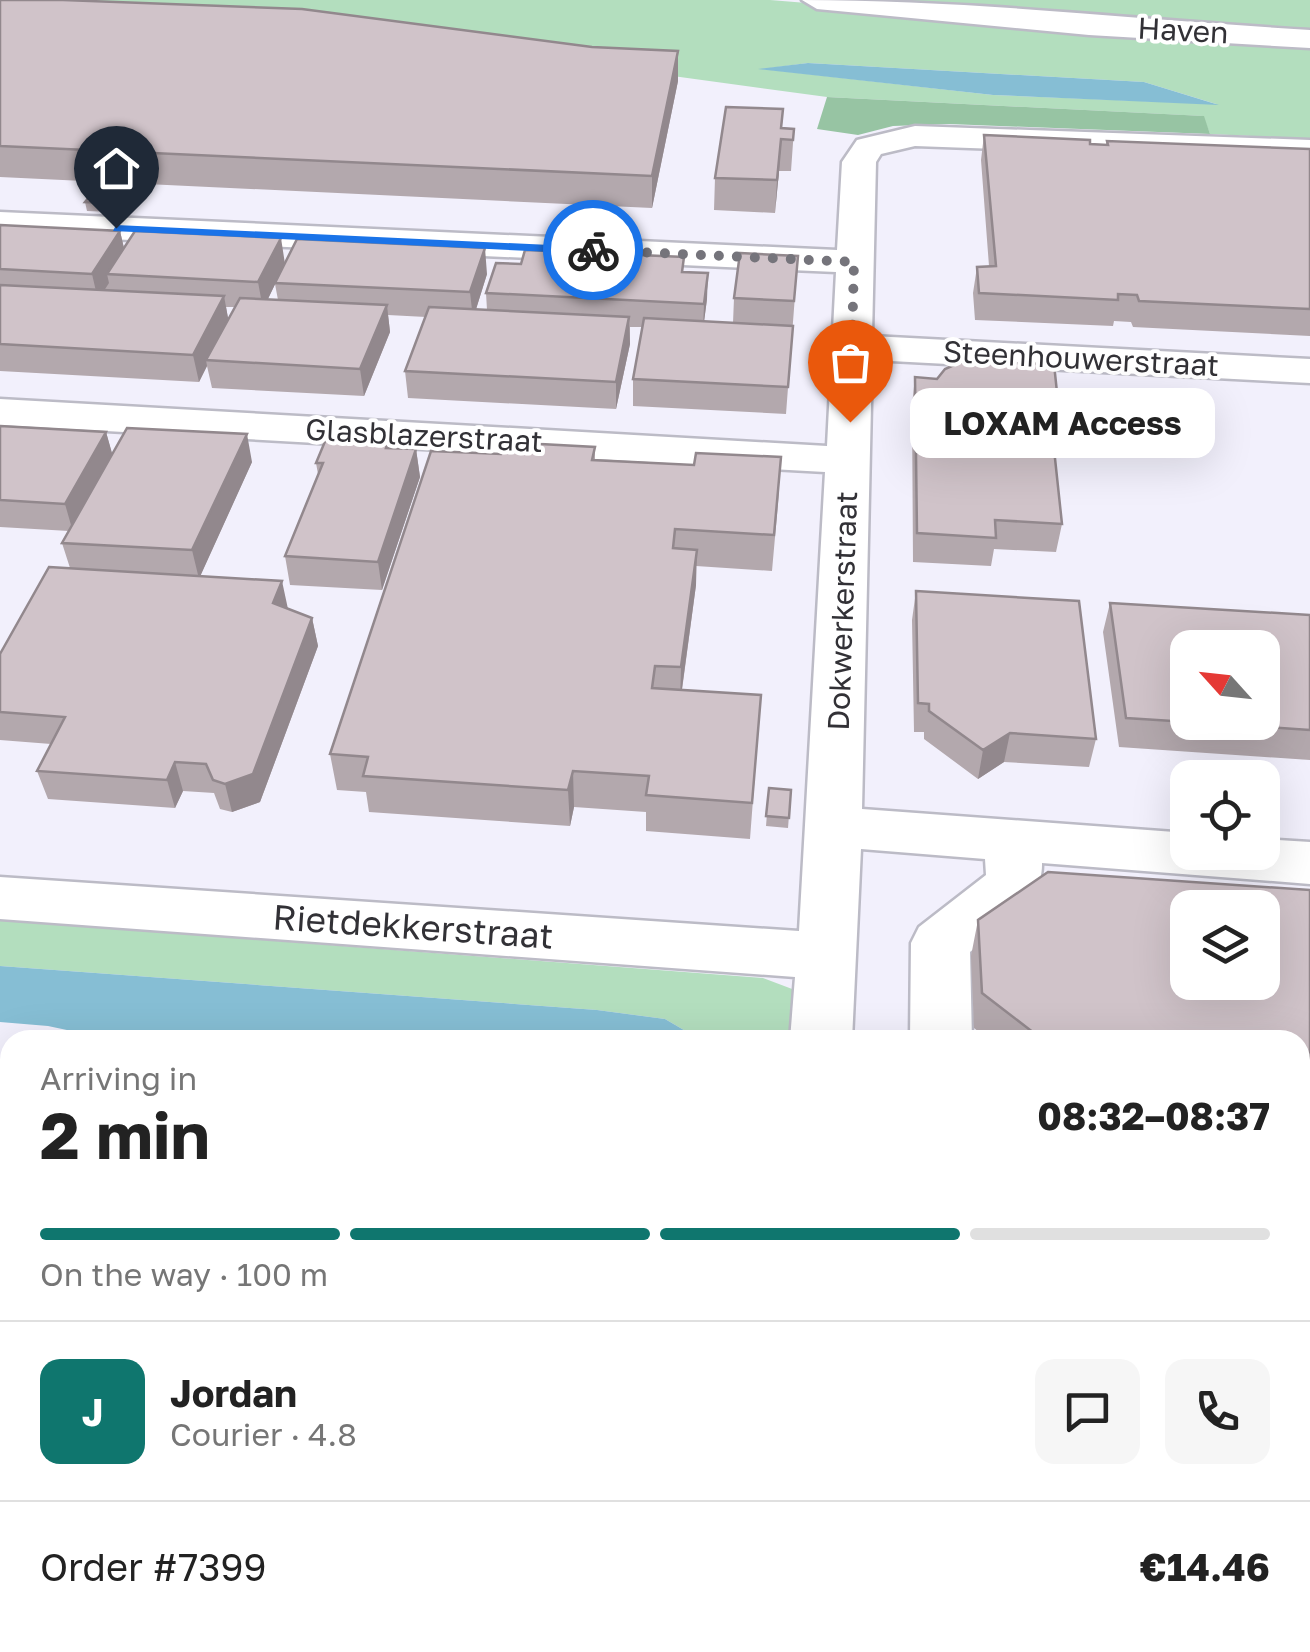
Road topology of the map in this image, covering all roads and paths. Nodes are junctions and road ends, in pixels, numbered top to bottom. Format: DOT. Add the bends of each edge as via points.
graph roads {
  1 [pos="817,0"];
  2 [pos="1310,39"];
  3 [pos="1310,150"];
  4 [pos="0,223"];
  5 [pos="854,262"];
  6 [pos="851,346"];
  7 [pos="1307,381"];
  8 [pos="0,412"];
  9 [pos="849,460"];
  10 [pos="834,827"];
  11 [pos="1013,840"];
  12 [pos="1310,863"];
  13 [pos="0,898"];
  14 [pos="826,956"];
  15 [pos="822,1030"];
  16 [pos="941,1030"];
  1 -- 2 [label="street, Haven"];
  3 -- 5 [label="street, Dokwerkerstraat" via="884,140 868,147 859,162"];
  4 -- 5 [label="street"];
  5 -- 6 [label="street, Dokwerkerstraat"];
  6 -- 7 [label="street, Steenhouwerstraat"];
  6 -- 9 [label="street, Dokwerkerstraat"];
  8 -- 9 [label="street, Glasblazerstraat"];
  9 -- 10 [label="street, Dokwerkerstraat"];
  10 -- 11 [label="street"];
  10 -- 14 [label="street, Dokwerkerstraat"];
  11 -- 12 [label="street"];
  11 -- 16 [label="street" via="1014,883 940,944"];
  13 -- 14 [label="street, Rietdekkerstraat"];
  14 -- 15 [label="street, Dokwerkerstraat"];
}
